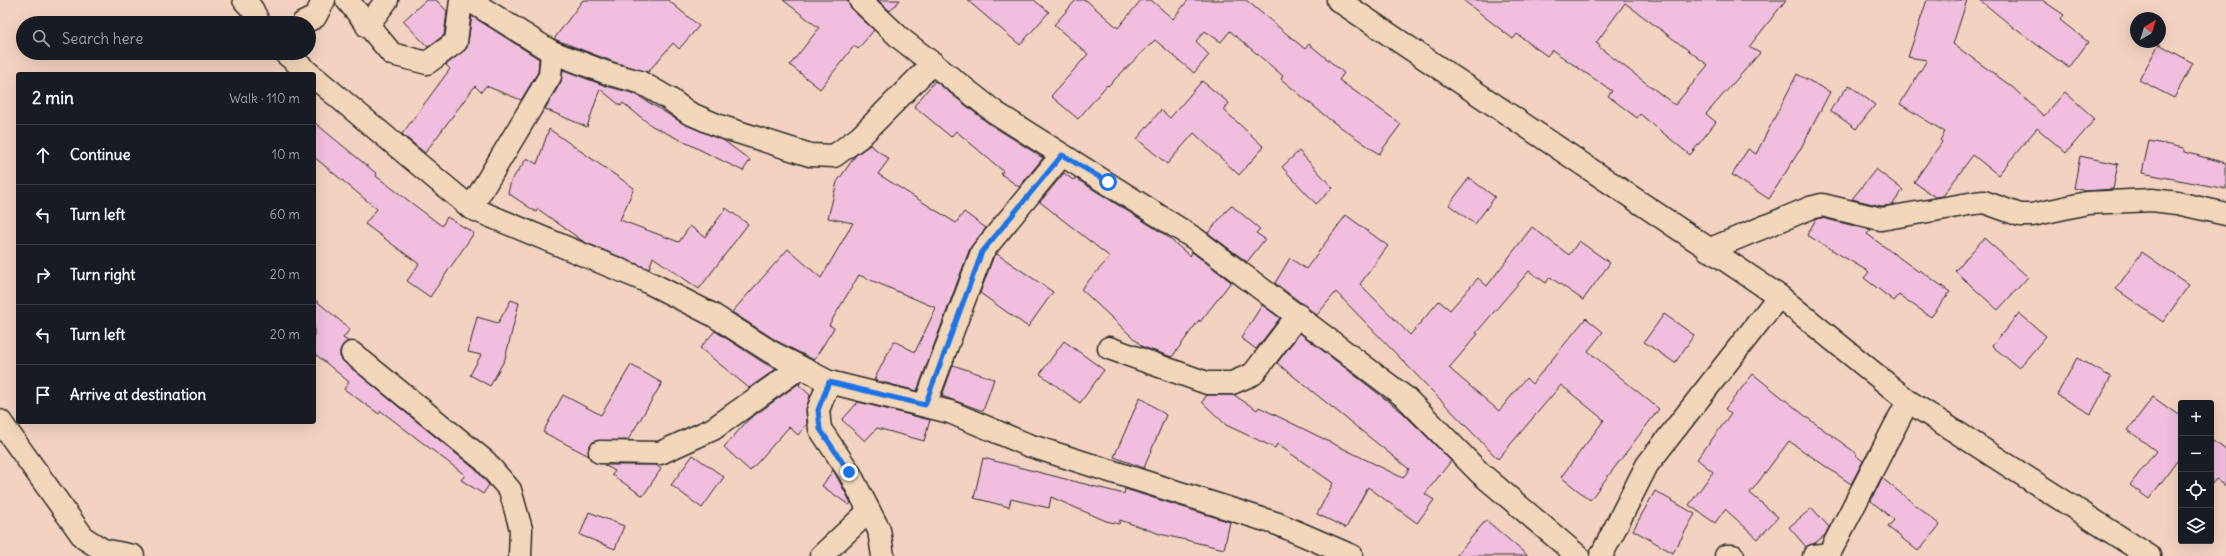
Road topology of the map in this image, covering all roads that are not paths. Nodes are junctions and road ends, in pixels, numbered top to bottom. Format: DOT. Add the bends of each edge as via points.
graph roads {
  1 [pos="244,0"];
  2 [pos="324,0"];
  3 [pos="347,0"];
  4 [pos="387,0"];
  5 [pos="461,0"];
  6 [pos="469,0"];
  7 [pos="860,0"];
  8 [pos="1338,0"];
  9 [pos="256,16"];
  10 [pos="315,16"];
  11 [pos="367,26"];
  12 [pos="552,52"];
  13 [pos="293,60"];
  14 [pos="933,64"];
  15 [pos="308,72"];
  16 [pos="316,79"];
  17 [pos="1062,155"];
  18 [pos="470,208"];
  19 [pos="2226,214"];
  20 [pos="1708,250"];
  21 [pos="1779,296"];
  22 [pos="1298,315"];
  23 [pos="1109,348"];
  24 [pos="352,353"];
  25 [pos="799,368"];
  26 [pos="829,382"];
  27 [pos="1908,401"];
  28 [pos="925,405"];
  29 [pos="0,421"];
  30 [pos="600,452"];
  31 [pos="869,511"];
  32 [pos="104,553"];
  33 [pos="134,556"];
  34 [pos="520,556"];
  35 [pos="821,556"];
  36 [pos="883,556"];
  37 [pos="1352,556"];
  38 [pos="1578,556"];
  39 [pos="1601,556"];
  40 [pos="1726,556"];
  41 [pos="1733,556"];
  42 [pos="1814,556"];
  43 [pos="2149,556"];
  1 -- 9 [label="street"];
  2 -- 10 [label="street"];
  3 -- 11 [label="street"];
  4 -- 11 [label="street"];
  5 -- 11 [label="street" via="456,42 427,62 392,54"];
  6 -- 12 [label="street"];
  7 -- 14 [label="street" via="900,38"];
  8 -- 20 [label="street"];
  12 -- 14 [label="street" via="640,82 689,113 719,126 810,155 834,156 860,137"];
  12 -- 18 [label="street" via="550,76"];
  13 -- 15 [label="street"];
  14 -- 17 [label="street" via="996,113"];
  16 -- 18 [label="street"];
  17 -- 22 [label="street" via="1194,238"];
  17 -- 28 [label="street" via="982,252"];
  18 -- 25 [label="street" via="644,280 713,315"];
  19 -- 20 [label="street" via="2152,200 2087,203 2032,215 2020,215 1984,202 1881,219 1822,205"];
  20 -- 21 [label="street"];
  21 -- 27 [label="street"];
  21 -- 39 [label="street" via="1647,465"];
  22 -- 23 [label="street" via="1253,374 1232,383 1207,383"];
  22 -- 38 [label="street" via="1406,398 1480,473"];
  24 -- 34 [label="street" via="485,461 510,490 522,530"];
  25 -- 26 [label="street"];
  25 -- 30 [label="street" via="713,429 660,453"];
  26 -- 28 [label="street"];
  26 -- 31 [label="street" via="818,410 820,429 849,472"];
  27 -- 42 [label="street" via="1829,554"];
  27 -- 43 [label="street"];
  28 -- 37 [label="street" via="950,412 1028,445 1278,524"];
  29 -- 32 [label="street" via="84,538"];
  31 -- 35 [label="street"];
  31 -- 36 [label="street" via="879,530"];
  32 -- 33 [label="street"];
  40 -- 41 [label="street"];
}
